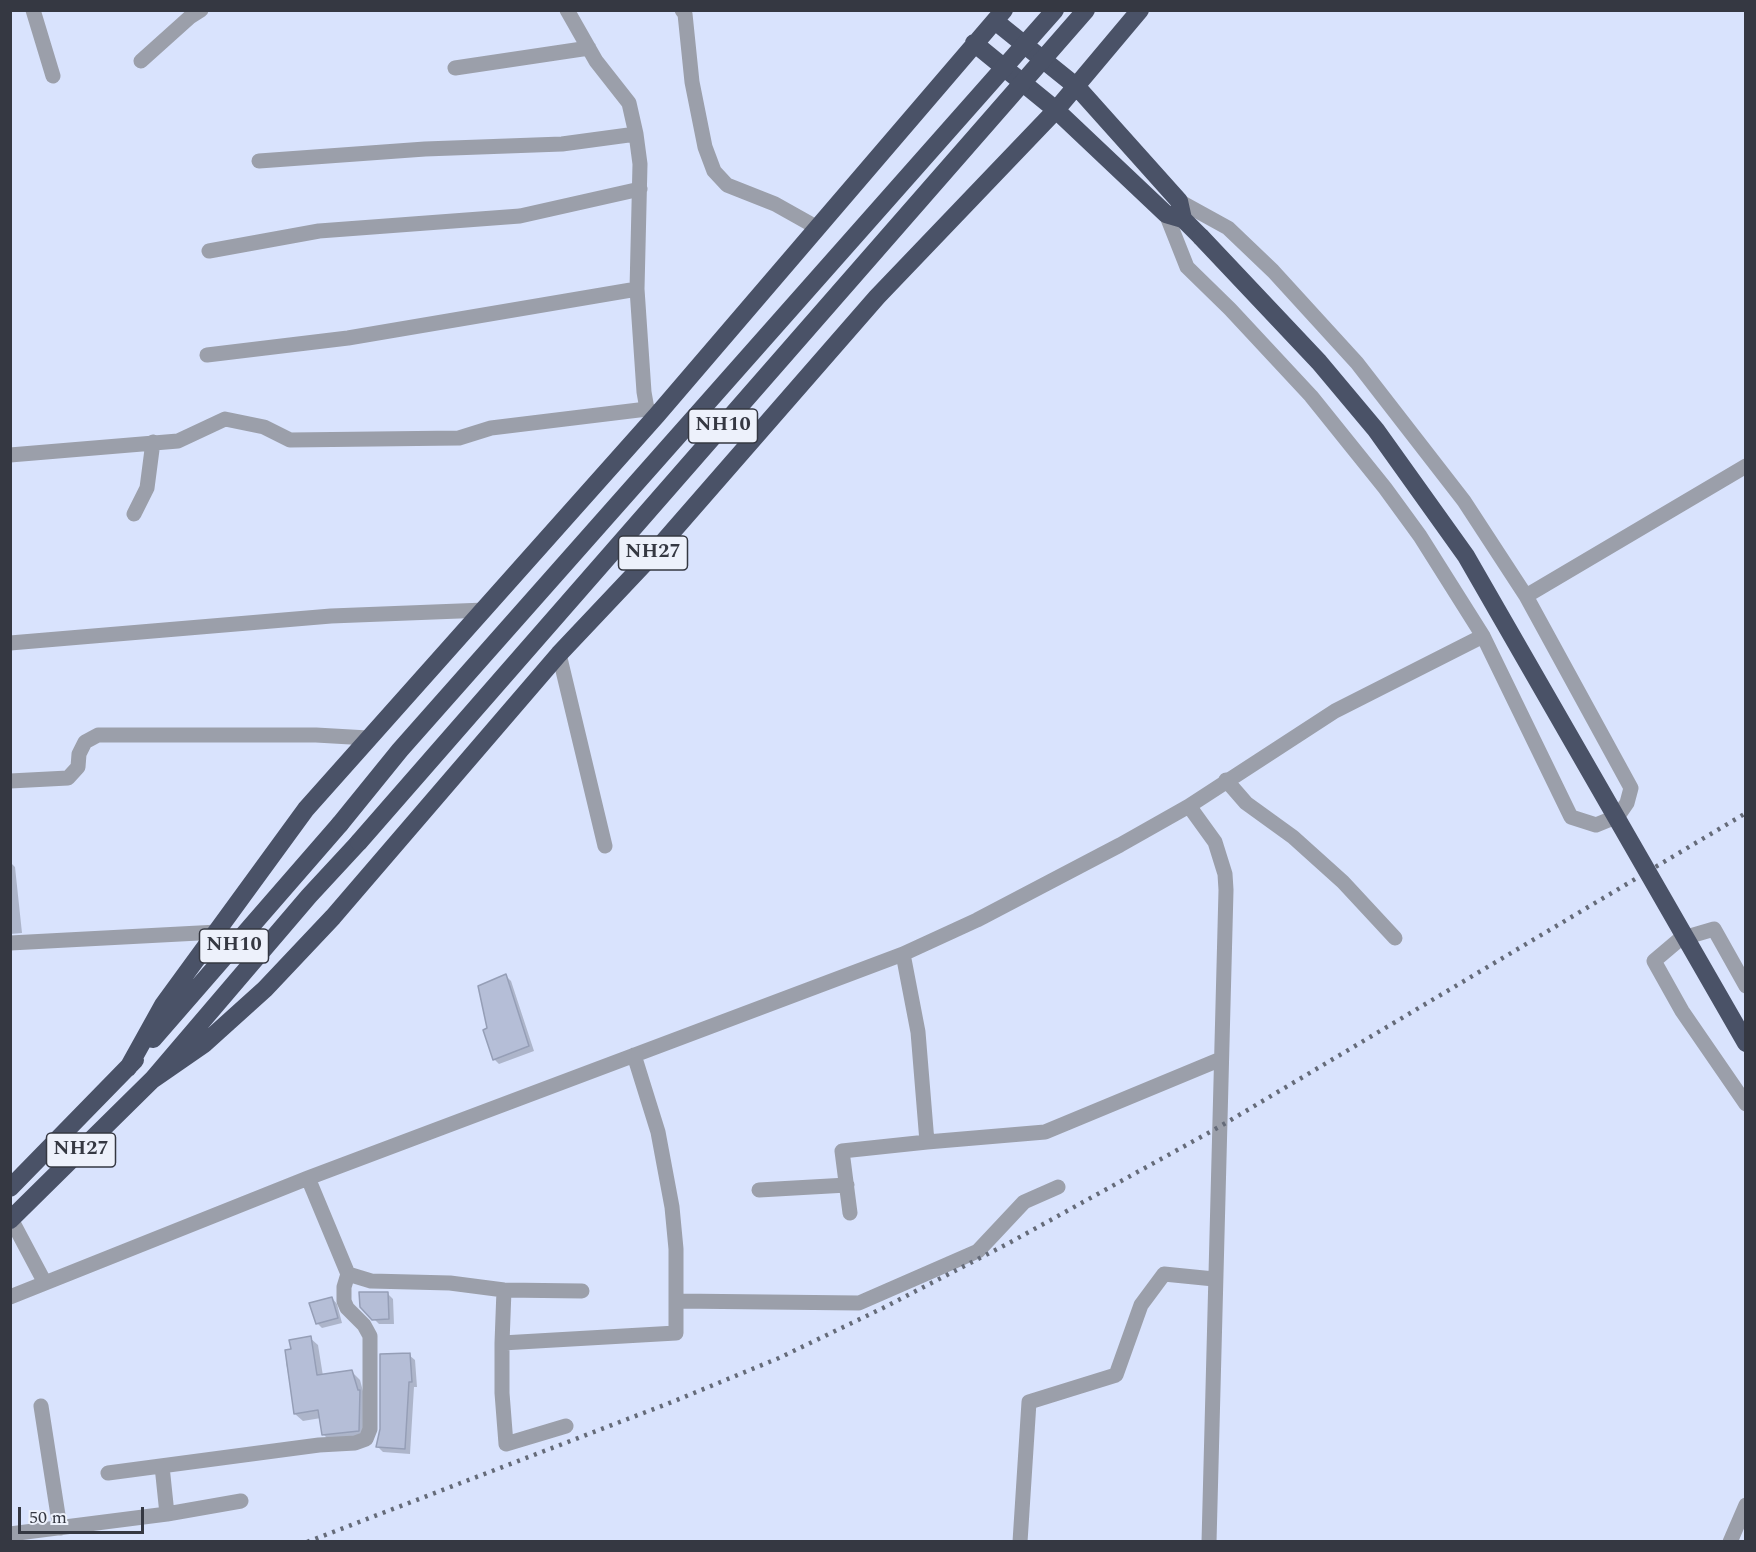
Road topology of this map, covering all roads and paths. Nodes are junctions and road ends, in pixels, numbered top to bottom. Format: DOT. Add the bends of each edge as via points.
graph roads {
  1 [pos="33,10"];
  2 [pos="201,10"];
  3 [pos="567,10"];
  4 [pos="682,10"];
  5 [pos="1055,10"];
  6 [pos="1086,10"];
  7 [pos="1140,10"];
  8 [pos="999,16"];
  9 [pos="974,44"];
  10 [pos="589,48"];
  11 [pos="141,61"];
  12 [pos="455,68"];
  13 [pos="53,76"];
  14 [pos="1077,87"];
  15 [pos="1056,110"];
  16 [pos="636,134"];
  17 [pos="259,161"];
  18 [pos="639,189"];
  19 [pos="1176,211"];
  20 [pos="816,227"];
  21 [pos="208,251"];
  22 [pos="637,289"];
  23 [pos="207,355"];
  24 [pos="652,412"];
  25 [pos="153,442"];
  26 [pos="10,455"];
  27 [pos="1746,466"];
  28 [pos="134,514"];
  29 [pos="1526,596"];
  30 [pos="485,610"];
  31 [pos="1483,636"];
  32 [pos="10,643"];
  33 [pos="559,654"];
  34 [pos="368,738"];
  35 [pos="1226,780"];
  36 [pos="10,781"];
  37 [pos="1189,806"];
  38 [pos="605,846"];
  39 [pos="218,932"];
  40 [pos="1395,938"];
  41 [pos="10,942"];
  42 [pos="903,954"];
  43 [pos="1746,986"];
  44 [pos="1746,1043"];
  45 [pos="634,1055"];
  46 [pos="1221,1059"];
  47 [pos="128,1068"];
  48 [pos="152,1080"];
  49 [pos="1746,1104"];
  50 [pos="927,1142"];
  51 [pos="308,1178"];
  52 [pos="847,1185"];
  53 [pos="1058,1187"];
  54 [pos="10,1188"];
  55 [pos="759,1190"];
  56 [pos="850,1213"];
  57 [pos="11,1220"];
  58 [pos="348,1274"];
  59 [pos="1214,1279"];
  60 [pos="45,1283"];
  61 [pos="504,1290"];
  62 [pos="582,1291"];
  63 [pos="10,1297"];
  64 [pos="677,1302"];
  65 [pos="502,1343"];
  66 [pos="41,1407"];
  67 [pos="566,1426"];
  68 [pos="162,1466"];
  69 [pos="108,1473"];
  70 [pos="241,1501"];
  71 [pos="1746,1505"];
  72 [pos="167,1514"];
  73 [pos="60,1528"];
  74 [pos="10,1534"];
  75 [pos="1020,1542"];
  76 [pos="1209,1542"];
  77 [pos="1730,1542"];
  1 -- 13 [label="street"];
  2 -- 11 [label="street"];
  3 -- 10 [label="street"];
  4 -- 20 [label="street" via="692,82 714,171 727,185 775,204"];
  5 -- 47 [label="highway, NH10, bridge" via="400,750"];
  6 -- 48 [label="highway, NH10, bridge"];
  7 -- 14 [label="highway, NH27"];
  8 -- 9 [label="highway, NH27"];
  8 -- 14 [label="highway"];
  9 -- 15 [label="highway"];
  9 -- 20 [label="highway, NH27"];
  10 -- 12 [label="street"];
  10 -- 16 [label="street" via="629,103"];
  14 -- 15 [label="highway, NH27"];
  14 -- 19 [label="highway"];
  15 -- 19 [label="highway"];
  15 -- 33 [label="highway, NH27" via="877,297 645,563"];
  16 -- 17 [label="street" via="562,144"];
  16 -- 18 [label="street"];
  18 -- 21 [label="street" via="520,216 319,231"];
  18 -- 22 [label="street"];
  19 -- 29 [label="street" via="1228,228 1316,316 1437,465"];
  19 -- 31 [label="street" via="1187,267 1271,351 1349,442 1420,536"];
  19 -- 44 [label="highway, bridge" via="1319,362 1376,430 1466,556"];
  20 -- 24 [label="highway, NH27"];
  22 -- 23 [label="street" via="348,338"];
  22 -- 24 [label="street"];
  24 -- 25 [label="street" via="491,429 459,438 290,440 264,427 225,419 178,441"];
  24 -- 30 [label="highway, NH27"];
  25 -- 26 [label="street"];
  25 -- 28 [label="street" via="147,488"];
  27 -- 29 [label="street"];
  29 -- 31 [label="street" via="1630,788 1628,803 1618,816 1596,825 1571,817"];
  30 -- 32 [label="street" via="331,615"];
  30 -- 34 [label="highway, NH27"];
  31 -- 35 [label="street" via="1345,706"];
  33 -- 38 [label="street"];
  33 -- 48 [label="highway, NH27" via="265,989 204,1044"];
  34 -- 36 [label="street" via="98,735 85,742 78,767 68,778"];
  34 -- 39 [label="highway, NH27" via="306,809"];
  35 -- 37 [label="street"];
  35 -- 40 [label="street" via="1246,803 1336,875"];
  37 -- 42 [label="street" via="1050,883"];
  37 -- 46 [label="street" via="1212,836 1225,874"];
  39 -- 41 [label="street"];
  39 -- 47 [label="highway, NH27" via="163,1005"];
  42 -- 45 [label="street"];
  42 -- 50 [label="street" via="918,1032"];
  43 -- 49 [label="street" via="1714,929 1680,939 1654,961 1682,1011"];
  45 -- 51 [label="street"];
  45 -- 64 [label="street" via="666,1169 676,1249"];
  46 -- 50 [label="street" via="1045,1132"];
  46 -- 59 [label="street"];
  47 -- 54 [label="highway, NH27"];
  48 -- 57 [label="highway, NH27"];
  50 -- 52 [label="street" via="842,1151"];
  51 -- 58 [label="street"];
  51 -- 60 [label="street"];
  52 -- 55 [label="street"];
  52 -- 56 [label="street"];
  53 -- 64 [label="street" via="1024,1202 978,1251 859,1303"];
  57 -- 60 [label="street"];
  58 -- 61 [label="street" via="371,1281 450,1283"];
  58 -- 68 [label="street" via="344,1301 370,1336 370,1429 366,1439"];
  59 -- 75 [label="street" via="1164,1274 1142,1305 1116,1375 1029,1402"];
  59 -- 76 [label="street"];
  60 -- 63 [label="street"];
  61 -- 62 [label="street"];
  61 -- 65 [label="street"];
  64 -- 65 [label="street" via="676,1333"];
  65 -- 67 [label="street" via="506,1444"];
  66 -- 73 [label="street"];
  68 -- 69 [label="street"];
  68 -- 72 [label="street"];
  70 -- 72 [label="street"];
  71 -- 77 [label="street"];
  72 -- 73 [label="street"];
  73 -- 74 [label="street"];
}
